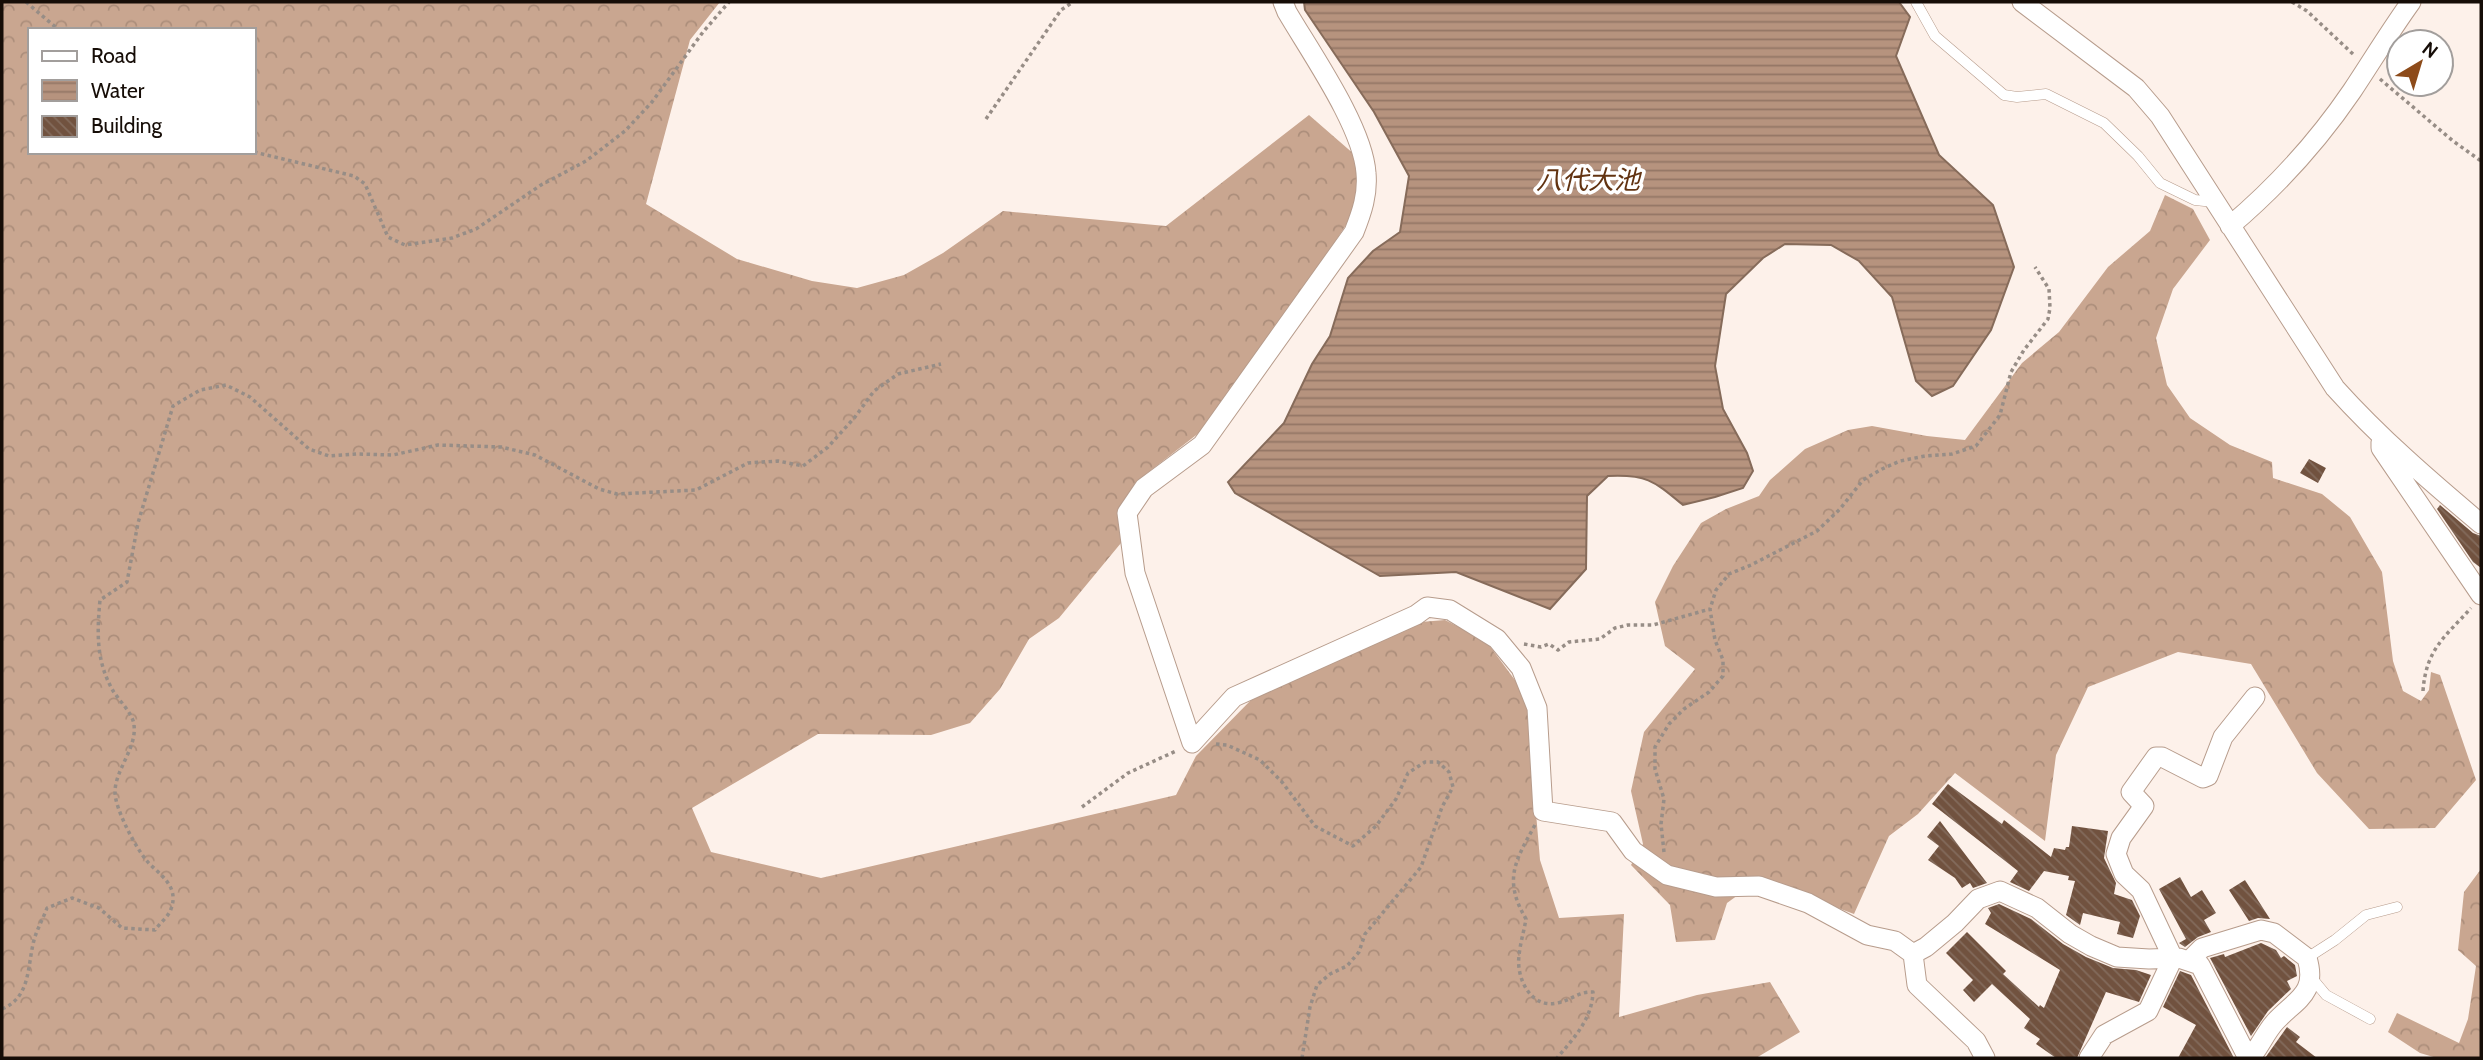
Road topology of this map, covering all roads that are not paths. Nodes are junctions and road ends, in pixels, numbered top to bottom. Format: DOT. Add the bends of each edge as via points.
graph roads {
  1 [pos="1283,2"];
  2 [pos="1916,2"];
  3 [pos="2022,2"];
  4 [pos="2411,2"];
  5 [pos="2214,202"];
  6 [pos="2230,226"];
  7 [pos="2382,437"];
  8 [pos="2481,524"];
  9 [pos="2477,601"];
  10 [pos="2255,697"];
  11 [pos="2398,907"];
  12 [pos="1913,954"];
  13 [pos="2181,960"];
  14 [pos="2308,967"];
  15 [pos="2370,1019"];
  16 [pos="1985,1058"];
  17 [pos="2090,1058"];
  18 [pos="2249,1058"];
  1 -- 12 [label="street" via="1353,131 1366,171 1366,195 1354,232 1202,445 1144,488 1126,513 1135,573 1192,743 1234,697 1427,607 1450,610 1497,639 1521,668 1537,708 1543,811 1612,822 1633,851 1667,874 1716,887 1759,886 1808,904 1867,935 1895,941"];
  2 -- 5 [label="lane" via="1935,36 2004,94 2046,94 2104,123 2160,183 2195,200"];
  3 -- 5 [label="street" via="2136,88 2160,116"];
  4 -- 6 [label="street" via="2351,93 2294,166"];
  5 -- 6 [label="street"];
  6 -- 7 [label="street" via="2335,388"];
  7 -- 8 [label="street"];
  7 -- 9 [label="street" via="2381,449"];
  10 -- 13 [label="street" via="2222,737 2208,776 2203,778 2156,757 2131,792 2144,806 2121,838 2116,854 2124,874 2141,890"];
  11 -- 14 [label="lane" via="2366,915"];
  12 -- 13 [label="street" via="1978,899 2000,891 2117,957"];
  12 -- 16 [label="street" via="1917,985 1976,1041"];
  13 -- 14 [label="street" via="2202,948 2261,930 2274,933"];
  13 -- 17 [label="street" via="2148,1011 2104,1035"];
  13 -- 18 [label="street" via="2200,964"];
  14 -- 15 [label="lane" via="2326,995"];
  14 -- 18 [label="street" via="2304,995 2276,1020"];
}
